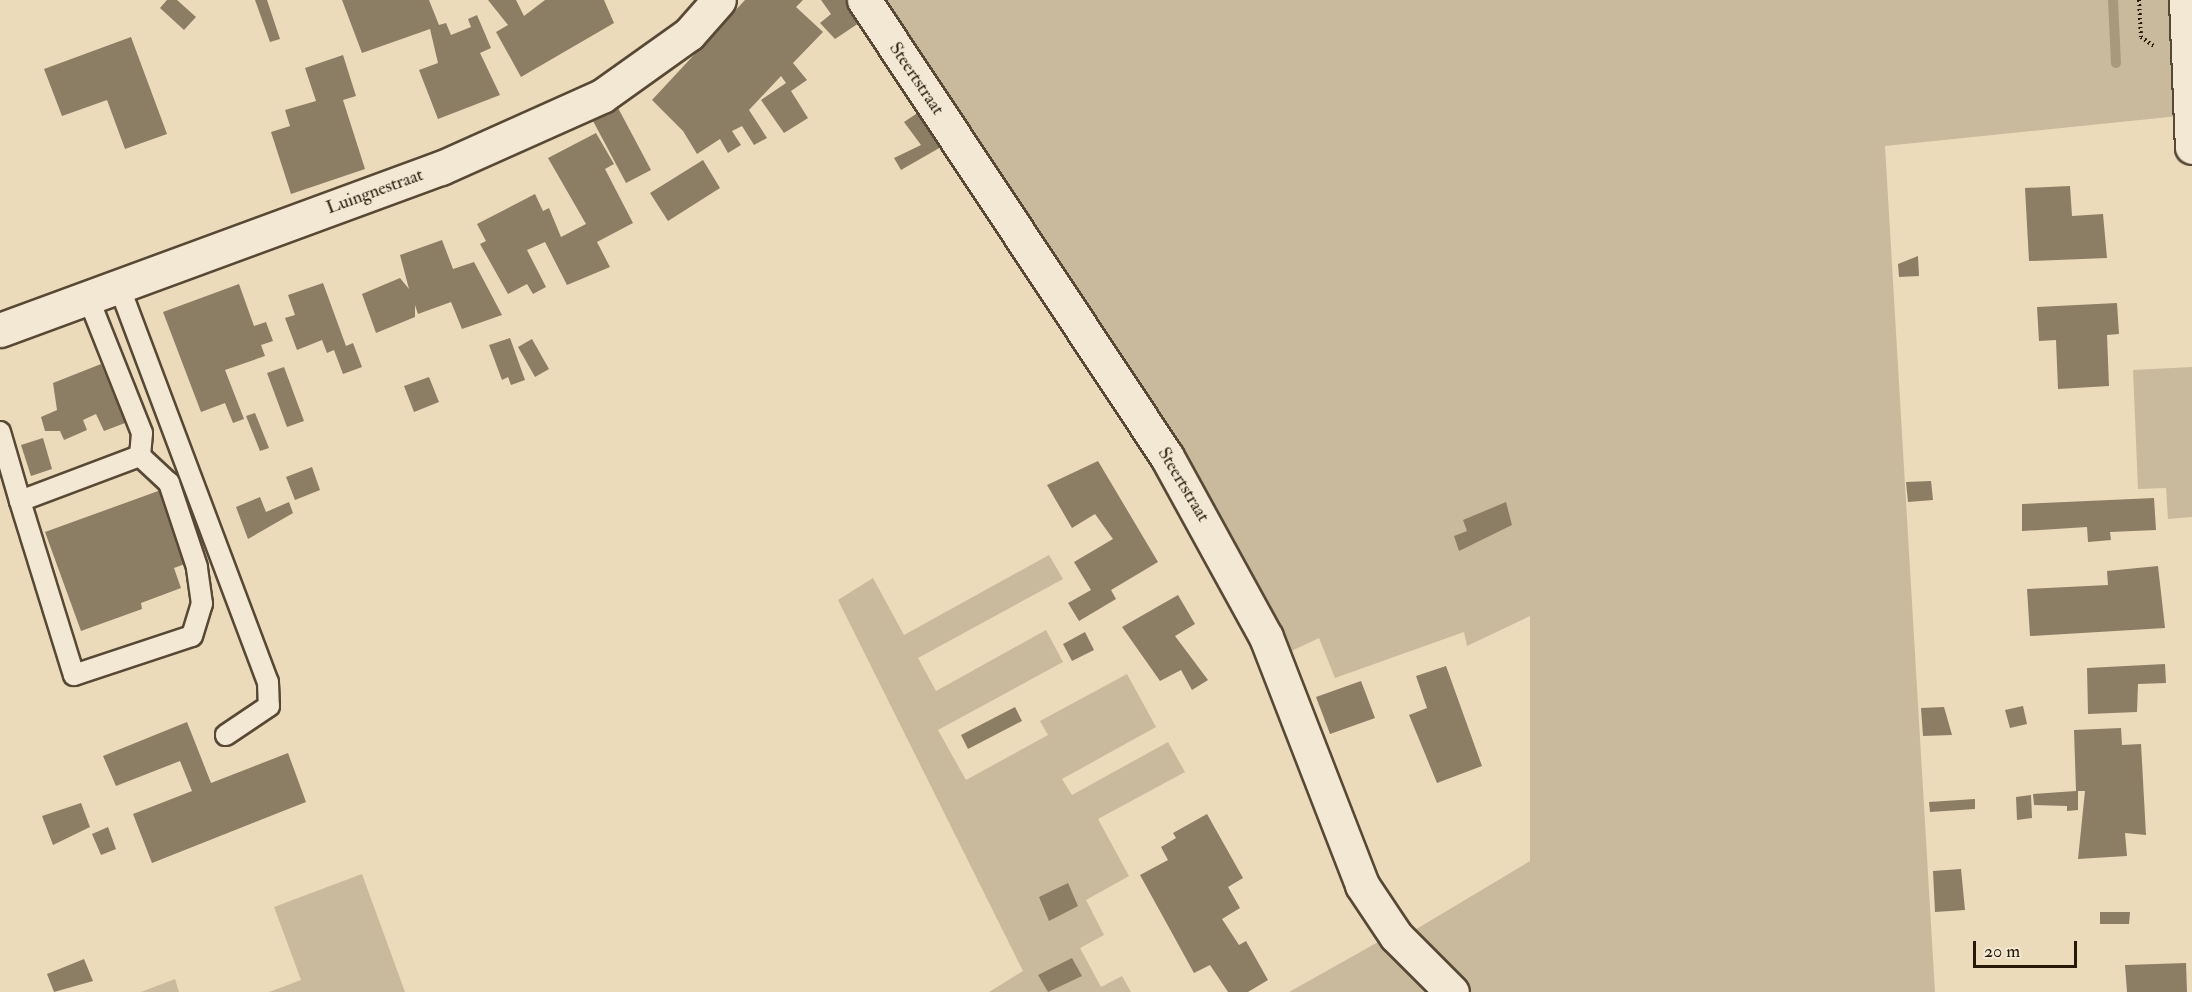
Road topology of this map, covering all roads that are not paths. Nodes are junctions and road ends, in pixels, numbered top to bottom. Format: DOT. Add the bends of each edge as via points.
graph roads {
  1 [pos="718,0"];
  2 [pos="864,0"];
  3 [pos="2186,0"];
  4 [pos="2192,147"];
  5 [pos="119,286"];
  6 [pos="88,297"];
  7 [pos="0,330"];
  8 [pos="0,432"];
  9 [pos="140,456"];
  10 [pos="20,501"];
  11 [pos="226,735"];
  12 [pos="1452,992"];
  1 -- 5 [label="street, Luingnestraat" via="689,34 602,96 441,168"];
  2 -- 12 [label="street, Steertstraat" via="1167,457 1266,637 1362,885 1396,936"];
  3 -- 4 [label="street"];
  5 -- 6 [label="street, Luingnestraat"];
  5 -- 11 [label="lane" via="268,682 269,706"];
  6 -- 7 [label="street, Luingnestraat"];
  6 -- 9 [label="lane" via="142,433"];
  8 -- 10 [label="lane"];
  9 -- 10 [label="lane"];
  9 -- 10 [label="lane" via="169,483 197,567 202,604 192,636 74,675"];
}
